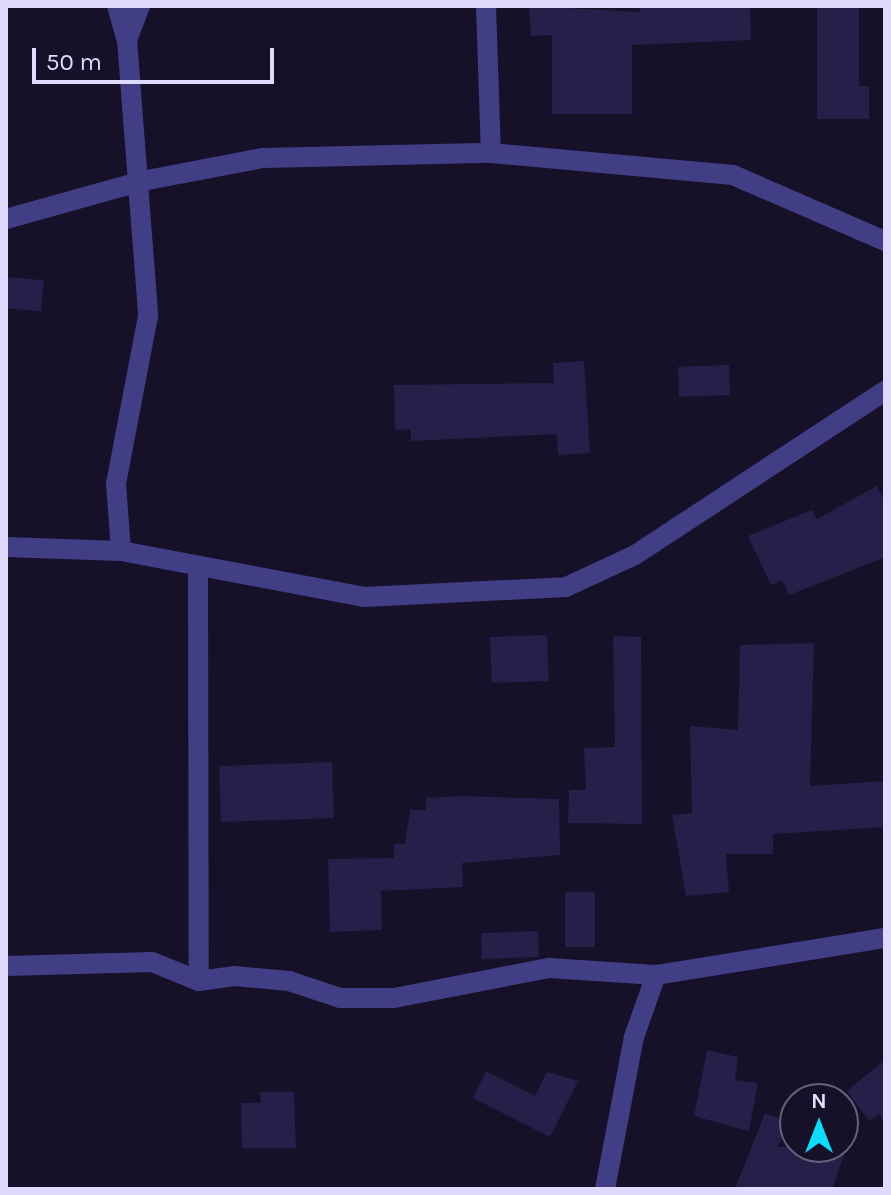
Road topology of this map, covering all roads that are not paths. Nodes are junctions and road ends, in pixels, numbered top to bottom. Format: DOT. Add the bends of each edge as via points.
graph roads {
  1 [pos="117,6"];
  2 [pos="140,6"];
  3 [pos="486,6"];
  4 [pos="127,40"];
  5 [pos="491,153"];
  6 [pos="142,181"];
  7 [pos="6,219"];
  8 [pos="885,241"];
  9 [pos="885,391"];
  10 [pos="6,547"];
  11 [pos="121,551"];
  12 [pos="198,568"];
  13 [pos="885,938"];
  14 [pos="6,966"];
  15 [pos="656,975"];
  16 [pos="199,981"];
  17 [pos="605,1189"];
  1 -- 4 [label="street"];
  2 -- 4 [label="street"];
  3 -- 5 [label="street"];
  4 -- 6 [label="street"];
  5 -- 6 [label="street" via="314,152"];
  5 -- 8 [label="street" via="733,175"];
  6 -- 7 [label="street"];
  6 -- 11 [label="street" via="148,316 116,483"];
  9 -- 12 [label="street" via="635,555 566,587 364,597"];
  10 -- 11 [label="street"];
  11 -- 12 [label="street"];
  12 -- 16 [label="street"];
  13 -- 15 [label="street"];
  14 -- 16 [label="street" via="152,962"];
  15 -- 16 [label="street" via="549,968 359,998 289,981"];
  15 -- 17 [label="street" via="634,1037"];
}
